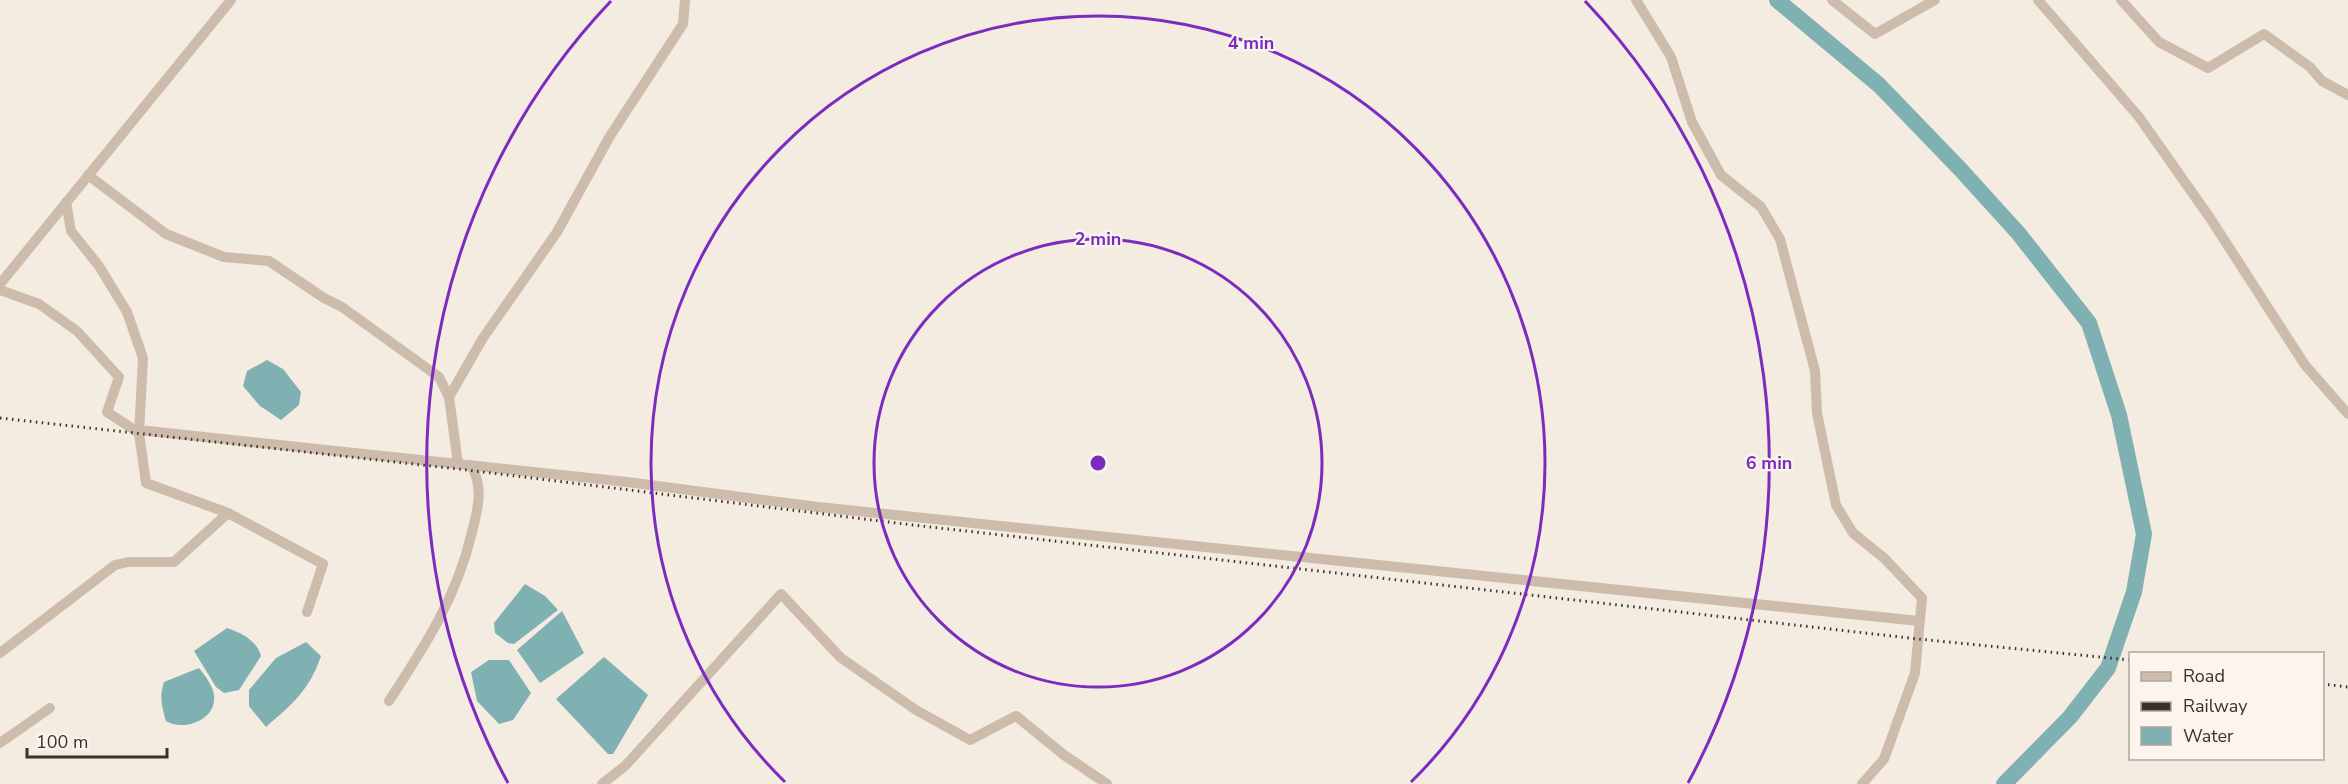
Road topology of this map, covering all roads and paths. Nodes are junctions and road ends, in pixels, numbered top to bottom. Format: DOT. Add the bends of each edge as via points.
graph roads {
  1 [pos="231,0"];
  2 [pos="685,0"];
  3 [pos="1636,0"];
  4 [pos="1832,0"];
  5 [pos="1935,0"];
  6 [pos="2038,0"];
  7 [pos="2121,0"];
  8 [pos="2348,95"];
  9 [pos="88,175"];
  10 [pos="66,202"];
  11 [pos="0,284"];
  12 [pos="0,290"];
  13 [pos="449,397"];
  14 [pos="2348,414"];
  15 [pos="139,431"];
  16 [pos="458,464"];
  17 [pos="471,465"];
  18 [pos="228,513"];
  19 [pos="307,612"];
  20 [pos="1919,621"];
  21 [pos="0,653"];
  22 [pos="389,701"];
  23 [pos="50,708"];
  24 [pos="0,743"];
  25 [pos="602,784"];
  26 [pos="1107,784"];
  27 [pos="1862,784"];
  1 -- 9 [label="street"];
  2 -- 13 [label="street" via="683,24 610,136 557,232 483,338"];
  3 -- 20 [label="street" via="1671,57 1692,122 1720,175 1761,207 1780,239 1815,371 1816,413 1836,505 1853,533 1884,558 1922,598"];
  4 -- 5 [label="street" via="1875,34"];
  6 -- 14 [label="street" via="2139,117 2305,365"];
  7 -- 8 [label="street" via="2159,42 2208,68 2264,34 2310,67 2322,81"];
  9 -- 10 [label="street"];
  9 -- 13 [label="street" via="166,234 224,257 269,261 286,270 439,377"];
  10 -- 11 [label="street"];
  10 -- 15 [label="street" via="71,231 99,266 127,312 143,358"];
  12 -- 15 [label="street" via="39,303 77,331 119,378 107,412"];
  13 -- 16 [label="street"];
  15 -- 16 [label="street"];
  15 -- 18 [label="street" via="146,483"];
  16 -- 17 [label="street"];
  17 -- 20 [label="street" via="818,507"];
  17 -- 22 [label="street" via="481,496 464,566 436,628"];
  18 -- 19 [label="street" via="323,564"];
  18 -- 21 [label="street" via="174,562 115,565"];
  20 -- 27 [label="street" via="1915,673 1884,759"];
  23 -- 24 [label="street"];
  25 -- 26 [label="street" via="625,766 781,594 841,658 916,710 970,740 1016,716"];
}
